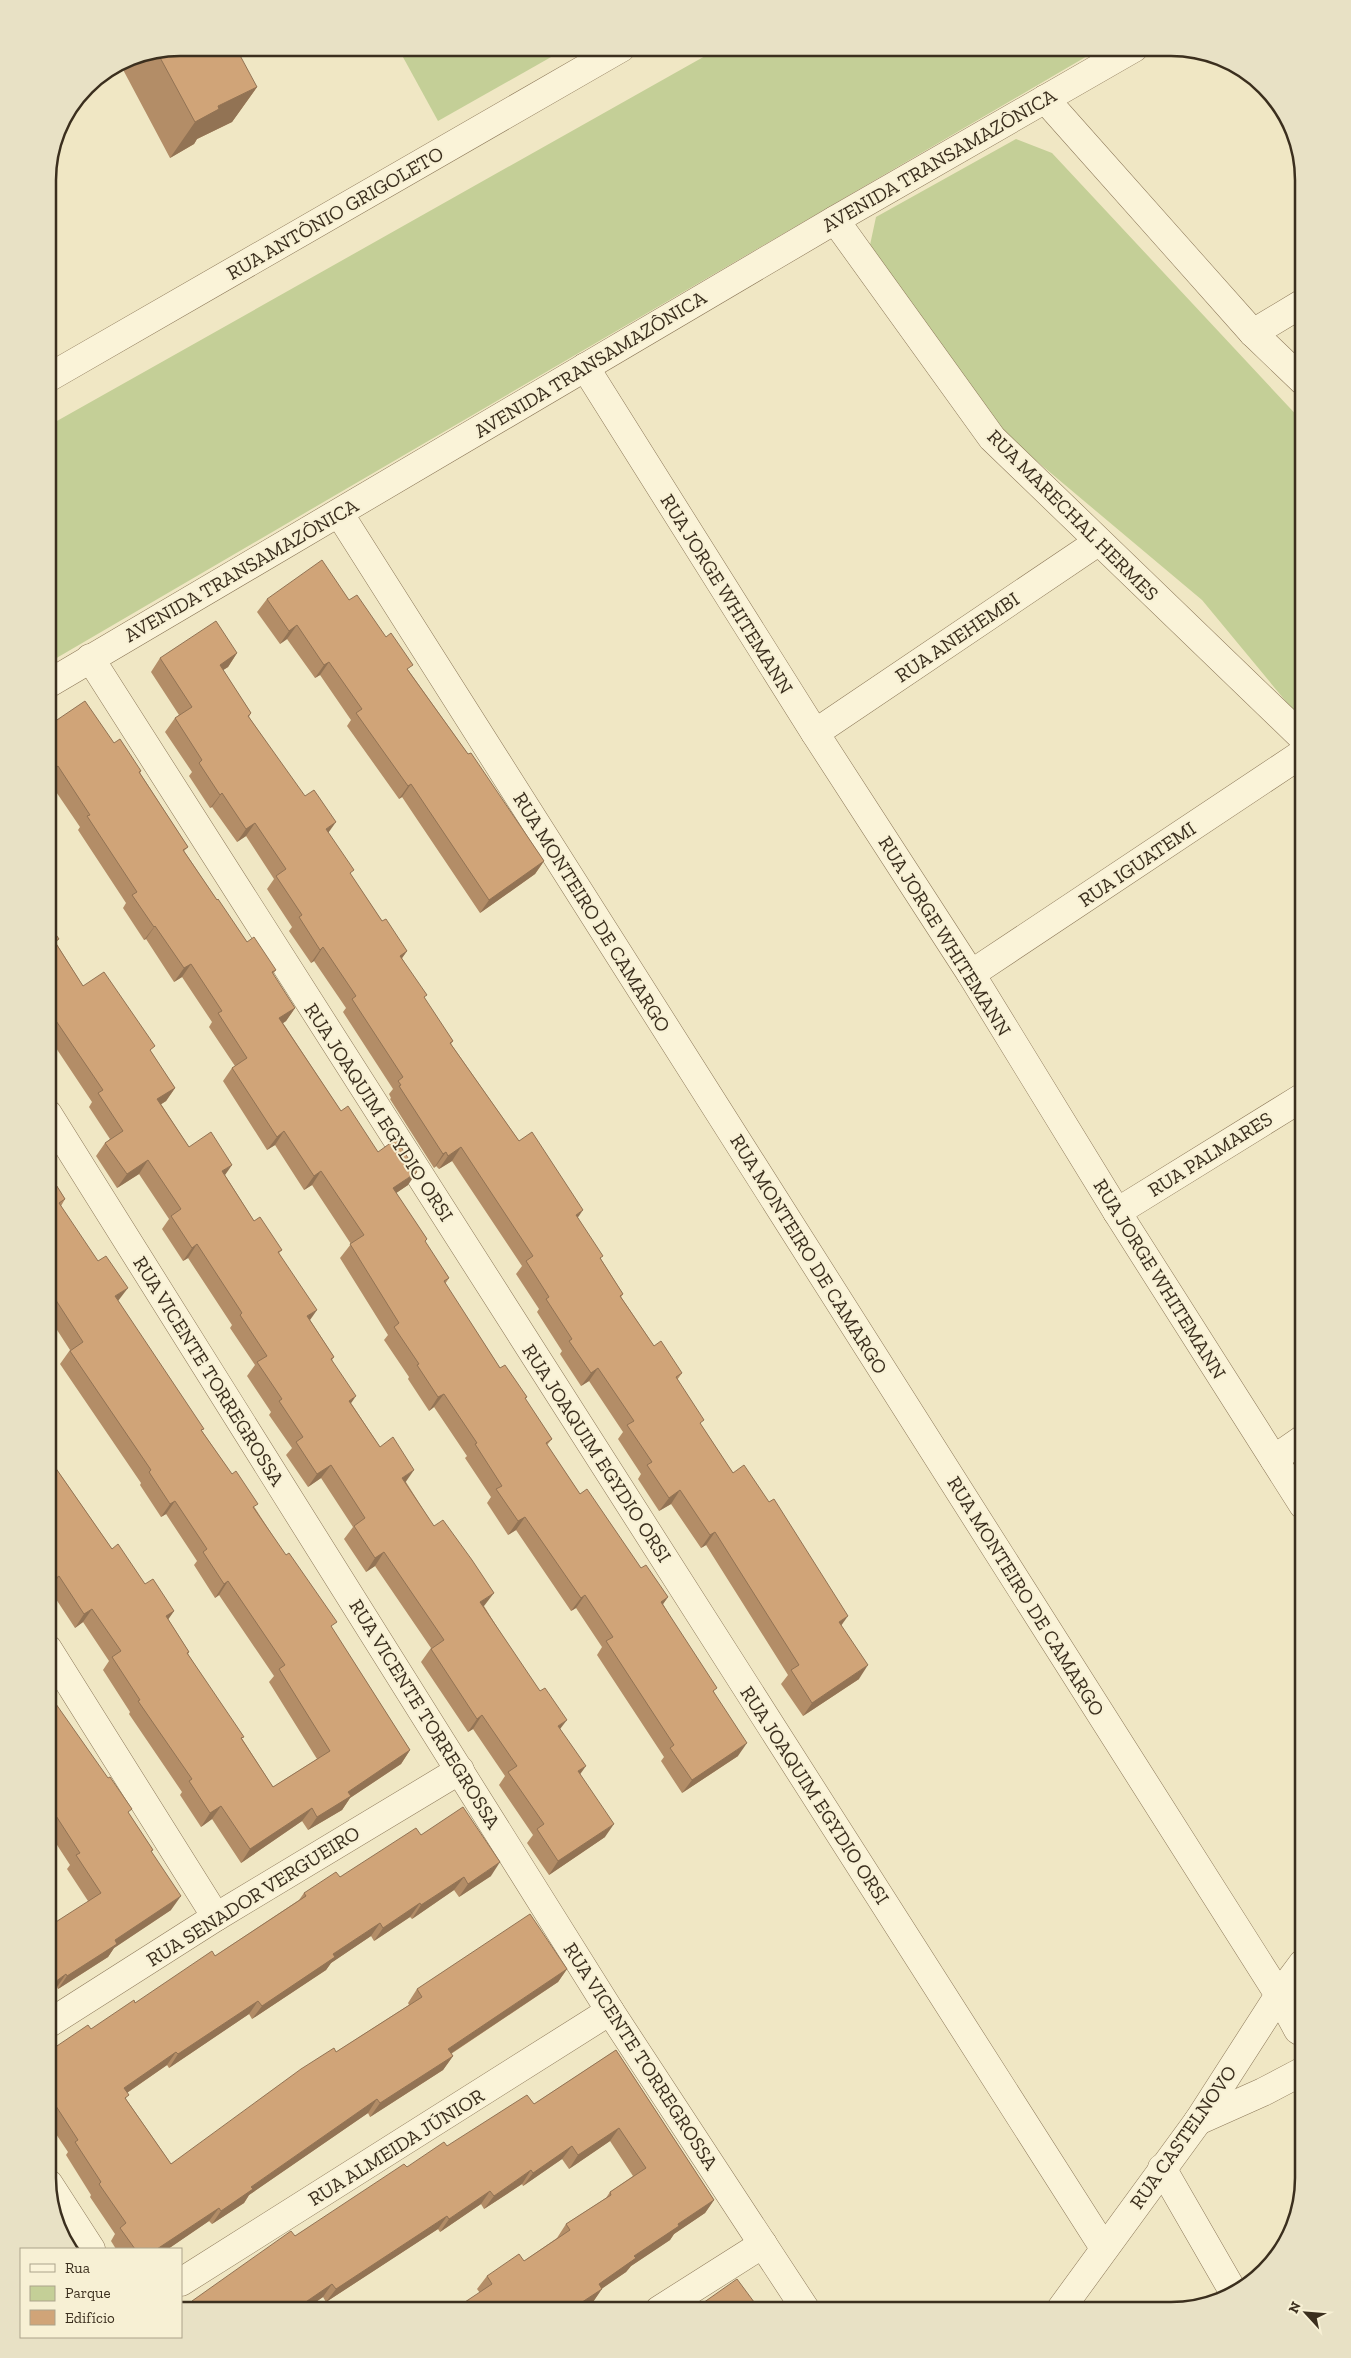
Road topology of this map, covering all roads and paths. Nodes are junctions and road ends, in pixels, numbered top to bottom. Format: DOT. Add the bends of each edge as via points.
graph roads {
  1 [pos="606,56"];
  2 [pos="1118,57"];
  3 [pos="1045,99"];
  4 [pos="835,220"];
  5 [pos="1295,308"];
  6 [pos="1252,332"];
  7 [pos="584,367"];
  8 [pos="57,373"];
  9 [pos="1295,373"];
  10 [pos="339,513"];
  11 [pos="1098,542"];
  12 [pos="90,658"];
  13 [pos="57,679"];
  14 [pos="1295,729"];
  15 [pos="815,733"];
  16 [pos="1295,760"];
  17 [pos="970,974"];
  18 [pos="1295,1103"];
  19 [pos="57,1128"];
  20 [pos="1117,1212"];
  21 [pos="1295,1446"];
  22 [pos="1274,1459"];
  23 [pos="1295,1491"];
  24 [pos="56,1663"];
  25 [pos="460,1770"];
  26 [pos="216,1917"];
  27 [pos="1295,1975"];
  28 [pos="1279,1995"];
  29 [pos="610,2011"];
  30 [pos="56,2019"];
  31 [pos="1295,2024"];
  32 [pos="1295,2076"];
  33 [pos="1198,2120"];
  34 [pos="1162,2168"];
  35 [pos="58,2198"];
  36 [pos="763,2244"];
  37 [pos="89,2248"];
  38 [pos="1104,2248"];
  39 [pos="182,2281"];
  40 [pos="1230,2287"];
  41 [pos="672,2302"];
  42 [pos="801,2302"];
  43 [pos="1066,2302"];
  1 -- 8 [label="street, RUA ANTÔNIO GRIGOLETO"];
  2 -- 3 [label="street, AVENIDA TRANSAMAZÔNICA"];
  3 -- 4 [label="street, AVENIDA TRANSAMAZÔNICA"];
  3 -- 6 [label="street"];
  4 -- 7 [label="street, AVENIDA TRANSAMAZÔNICA"];
  4 -- 11 [label="street, RUA MARECHAL HERMES" via="992,438"];
  5 -- 6 [label="street"];
  6 -- 9 [label="street"];
  7 -- 10 [label="street, AVENIDA TRANSAMAZÔNICA"];
  7 -- 15 [label="street, RUA JORGE WHITEMANN"];
  10 -- 12 [label="street, AVENIDA TRANSAMAZÔNICA"];
  10 -- 28 [label="street, RUA MONTEIRO DE CAMARGO"];
  11 -- 14 [label="street, RUA MARECHAL HERMES"];
  11 -- 15 [label="street, RUA ANEHEMBI"];
  12 -- 13 [label="street, AVENIDA TRANSAMAZÔNICA"];
  12 -- 38 [label="street, RUA JOAQUIM EGYDIO ORSI"];
  15 -- 17 [label="street, RUA JORGE WHITEMANN"];
  16 -- 17 [label="street, RUA IGUATEMI"];
  17 -- 20 [label="street, RUA JORGE WHITEMANN"];
  18 -- 20 [label="street, RUA PALMARES"];
  19 -- 25 [label="street, RUA VICENTE TORREGROSSA"];
  20 -- 22 [label="street, RUA JORGE WHITEMANN"];
  21 -- 22 [label="street"];
  22 -- 23 [label="street, RUA JORGE WHITEMANN"];
  24 -- 26 [label="street"];
  25 -- 26 [label="street, RUA SENADOR VERGUEIRO"];
  25 -- 29 [label="street, RUA VICENTE TORREGROSSA"];
  26 -- 30 [label="street, RUA SENADOR VERGUEIRO"];
  27 -- 28 [label="street, RUA CASTELNOVO"];
  28 -- 31 [label="street, RUA MONTEIRO DE CAMARGO"];
  28 -- 33 [label="street, RUA CASTELNOVO"];
  29 -- 36 [label="street, RUA VICENTE TORREGROSSA"];
  29 -- 39 [label="street, RUA ALMEIDA JÚNIOR"];
  32 -- 33 [label="street"];
  33 -- 34 [label="street, RUA CASTELNOVO"];
  34 -- 38 [label="street, RUA CASTELNOVO"];
  34 -- 40 [label="street"];
  35 -- 37 [label="street"];
  36 -- 41 [label="street"];
  36 -- 42 [label="street, RUA VICENTE TORREGROSSA"];
  38 -- 43 [label="street, RUA CASTELNOVO"];
}
